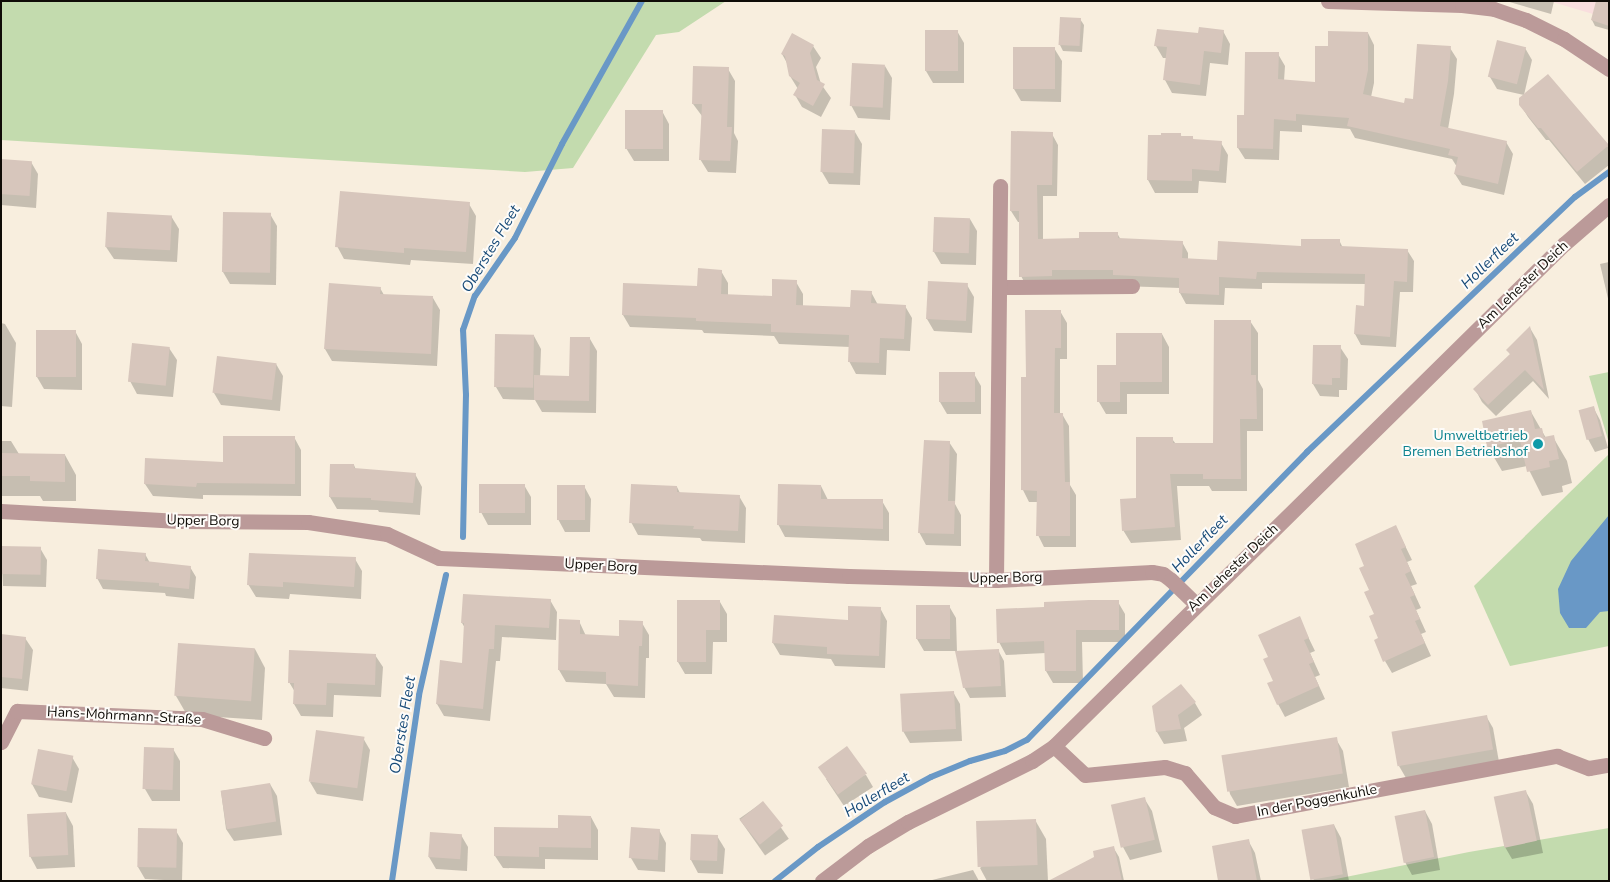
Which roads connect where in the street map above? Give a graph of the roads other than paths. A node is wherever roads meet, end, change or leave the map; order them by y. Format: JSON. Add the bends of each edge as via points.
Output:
{"nodes":[{"id":1,"x":1328,"y":1,"type":"edge"},
{"id":2,"x":1609,"y":69,"type":"edge"},
{"id":3,"x":1000,"y":186,"type":"dead end"},
{"id":4,"x":1609,"y":205,"type":"edge"},
{"id":5,"x":1000,"y":286,"type":"junction"},
{"id":6,"x":1132,"y":286,"type":"dead end"},
{"id":7,"x":1,"y":512,"type":"edge"},
{"id":8,"x":996,"y":580,"type":"junction"},
{"id":9,"x":1196,"y":604,"type":"junction"},
{"id":10,"x":264,"y":738,"type":"dead end"},
{"id":11,"x":1,"y":742,"type":"edge"},
{"id":12,"x":1054,"y":746,"type":"junction"},
{"id":13,"x":1606,"y":765,"type":"dead end"},
{"id":14,"x":822,"y":881,"type":"edge"}],
"edges":[{"from":1,"to":2,"type":"street","via":[[1494,9],[1564,38]]},
{"from":3,"to":5,"type":"street"},
{"from":4,"to":9,"type":"street","name":"Am Lehester Deich","via":[[1564,244]]},
{"from":5,"to":6,"type":"street"},
{"from":5,"to":8,"type":"street"},
{"from":7,"to":8,"type":"street","name":"Upper Borg","via":[[179,521],[308,522],[387,534],[439,558]]},
{"from":8,"to":9,"type":"street","name":"Upper Borg","via":[[1131,571],[1163,574]]},
{"from":9,"to":12,"type":"street","name":"Am Lehester Deich"},
{"from":10,"to":11,"type":"street","name":"Hans-Mohrmann-Straße","via":[[202,719],[17,711]]},
{"from":12,"to":13,"type":"street","name":"In der Poggenkuhle","via":[[1084,775],[1164,767],[1185,773],[1214,807],[1235,816],[1557,756],[1589,768]]},
{"from":12,"to":14,"type":"street","name":"Am Lehester Deich","via":[[1032,762],[908,822],[868,846]]}]}
